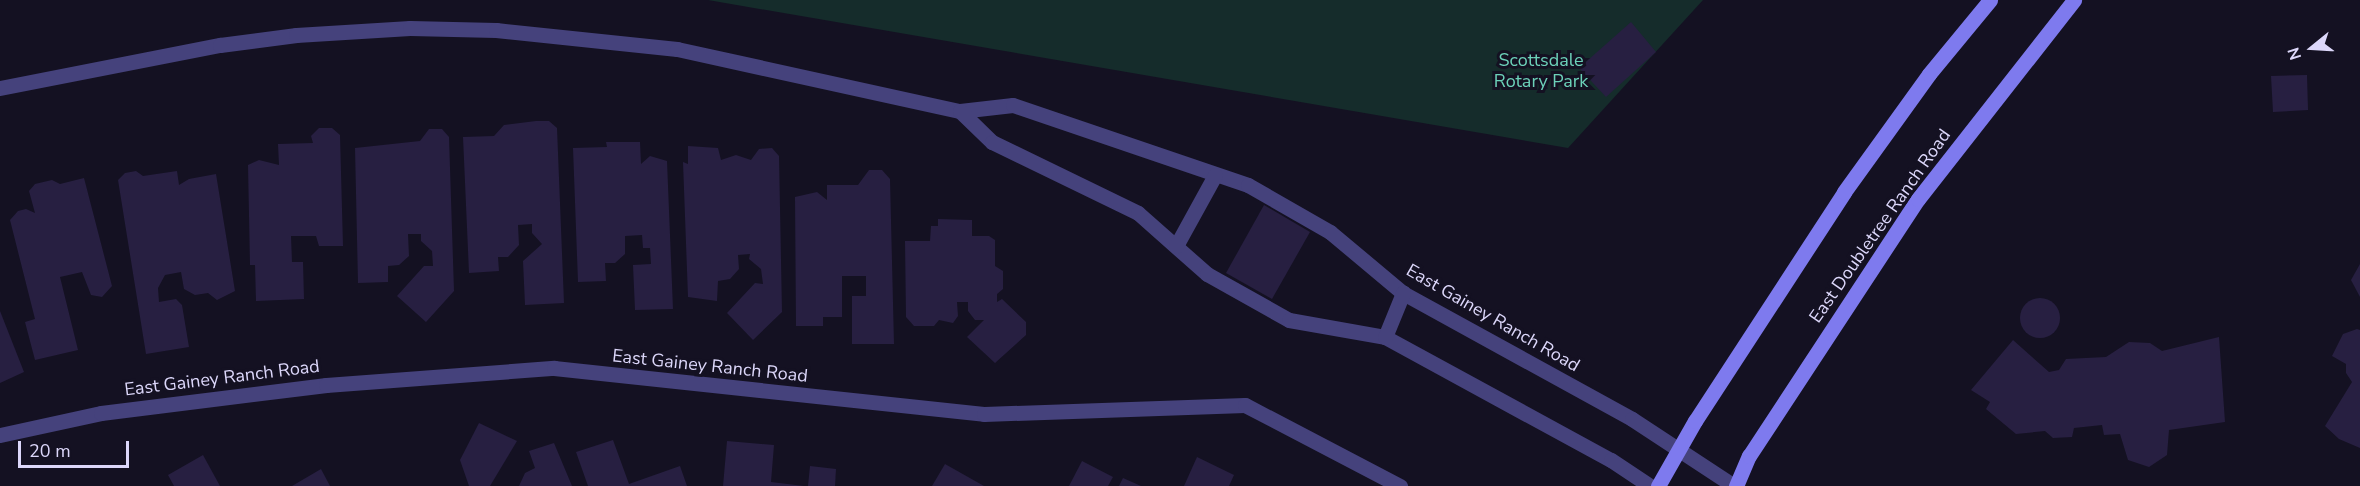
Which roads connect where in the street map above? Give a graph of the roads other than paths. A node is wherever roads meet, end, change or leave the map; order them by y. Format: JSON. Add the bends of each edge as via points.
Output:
{"nodes":[{"id":1,"x":1990,"y":0,"type":"edge"},
{"id":2,"x":2074,"y":0,"type":"edge"},
{"id":3,"x":0,"y":88,"type":"edge"},
{"id":4,"x":960,"y":111,"type":"junction"},
{"id":5,"x":1215,"y":175,"type":"junction"},
{"id":6,"x":1176,"y":246,"type":"junction"},
{"id":7,"x":1403,"y":293,"type":"junction"},
{"id":8,"x":1385,"y":337,"type":"junction"},
{"id":9,"x":0,"y":435,"type":"edge"},
{"id":10,"x":1679,"y":449,"type":"junction"},
{"id":11,"x":1400,"y":486,"type":"edge"},
{"id":12,"x":1650,"y":486,"type":"edge"},
{"id":13,"x":1658,"y":486,"type":"edge"},
{"id":14,"x":1735,"y":486,"type":"edge"}],
"edges":[{"from":1,"to":10,"type":"main road","via":[[1929,74],[1844,192]]},
{"from":2,"to":14,"type":"main road","name":"East Doubletree Ranch Road","via":[[1918,199],[1749,456]]},
{"from":3,"to":4,"type":"street","name":"East Gainey Ranch Road","via":[[220,45],[296,35],[410,28],[496,30],[677,49]]},
{"from":4,"to":5,"type":"street","name":"East Gainey Ranch Road","via":[[1013,105]]},
{"from":4,"to":6,"type":"street","via":[[992,142],[1138,213]]},
{"from":5,"to":6,"type":"street"},
{"from":5,"to":7,"type":"street","name":"East Gainey Ranch Road","via":[[1248,185],[1330,232]]},
{"from":6,"to":8,"type":"street","via":[[1207,274],[1289,320]]},
{"from":7,"to":8,"type":"street"},
{"from":7,"to":10,"type":"street","name":"East Gainey Ranch Road"},
{"from":8,"to":12,"type":"street","via":[[1611,460]]},
{"from":9,"to":11,"type":"street","name":"East Gainey Ranch Road","via":[[101,413],[326,385],[554,368],[984,414],[1245,405]]},
{"from":10,"to":13,"type":"main road"},
{"from":10,"to":14,"type":"street","name":"East Gainey Ranch Road"}]}
